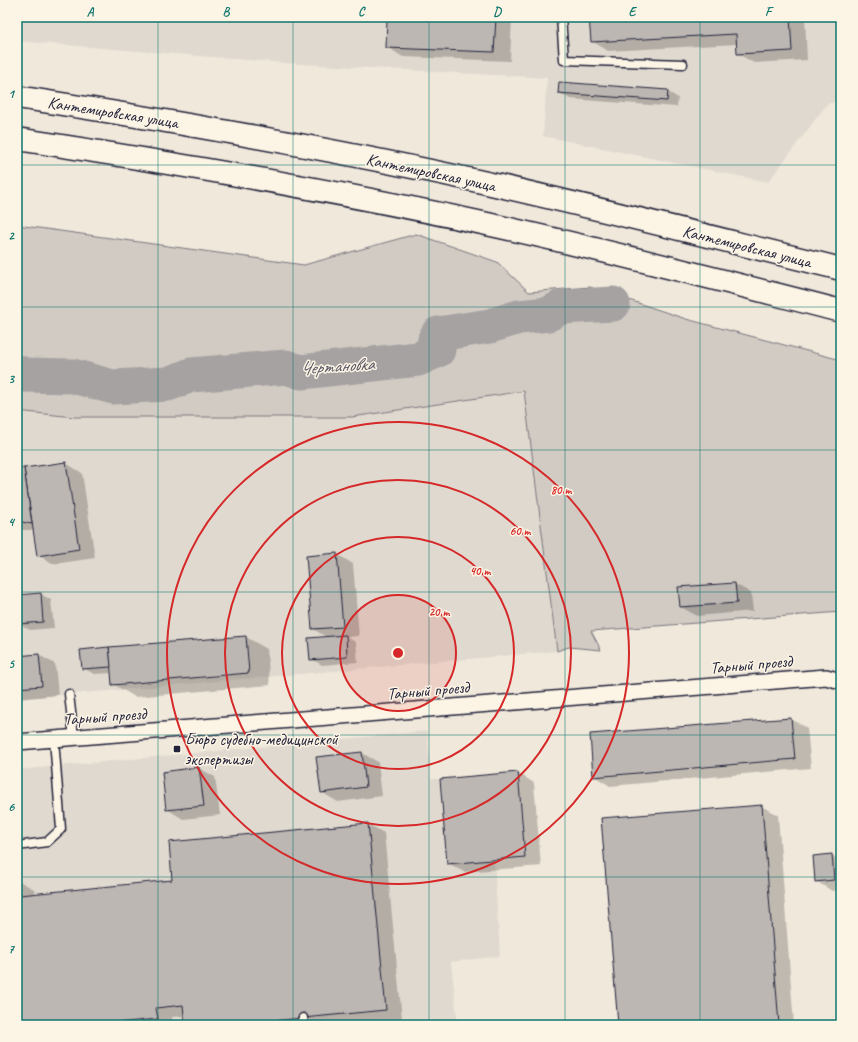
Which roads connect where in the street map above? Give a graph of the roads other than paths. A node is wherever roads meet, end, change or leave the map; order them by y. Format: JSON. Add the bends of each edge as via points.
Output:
{"nodes":[{"id":1,"x":561,"y":17,"type":"edge"},
{"id":2,"x":683,"y":64,"type":"dead end"},
{"id":3,"x":17,"y":97,"type":"edge"},
{"id":4,"x":17,"y":139,"type":"edge"},
{"id":5,"x":841,"y":269,"type":"edge"},
{"id":6,"x":841,"y":311,"type":"edge"},
{"id":7,"x":841,"y":681,"type":"edge"},
{"id":8,"x":70,"y":694,"type":"dead end"},
{"id":9,"x":74,"y":738,"type":"junction"},
{"id":10,"x":54,"y":739,"type":"junction"},
{"id":11,"x":17,"y":742,"type":"edge"},
{"id":12,"x":17,"y":846,"type":"edge"}],
"edges":[{"from":1,"to":2,"type":"lane","via":[[564,60]]},
{"from":3,"to":5,"type":"main road","name":"Кантемировская улица","via":[[147,117],[335,151],[500,186]]},
{"from":4,"to":6,"type":"main road","via":[[142,158],[489,224]]},
{"from":7,"to":9,"type":"street","name":"Тарный проезд","via":[[826,677]]},
{"from":8,"to":9,"type":"lane"},
{"from":9,"to":10,"type":"street","name":"Тарный проезд"},
{"from":10,"to":11,"type":"street","name":"Тарный проезд"},
{"from":10,"to":12,"type":"lane","via":[[62,829],[47,842]]}]}
